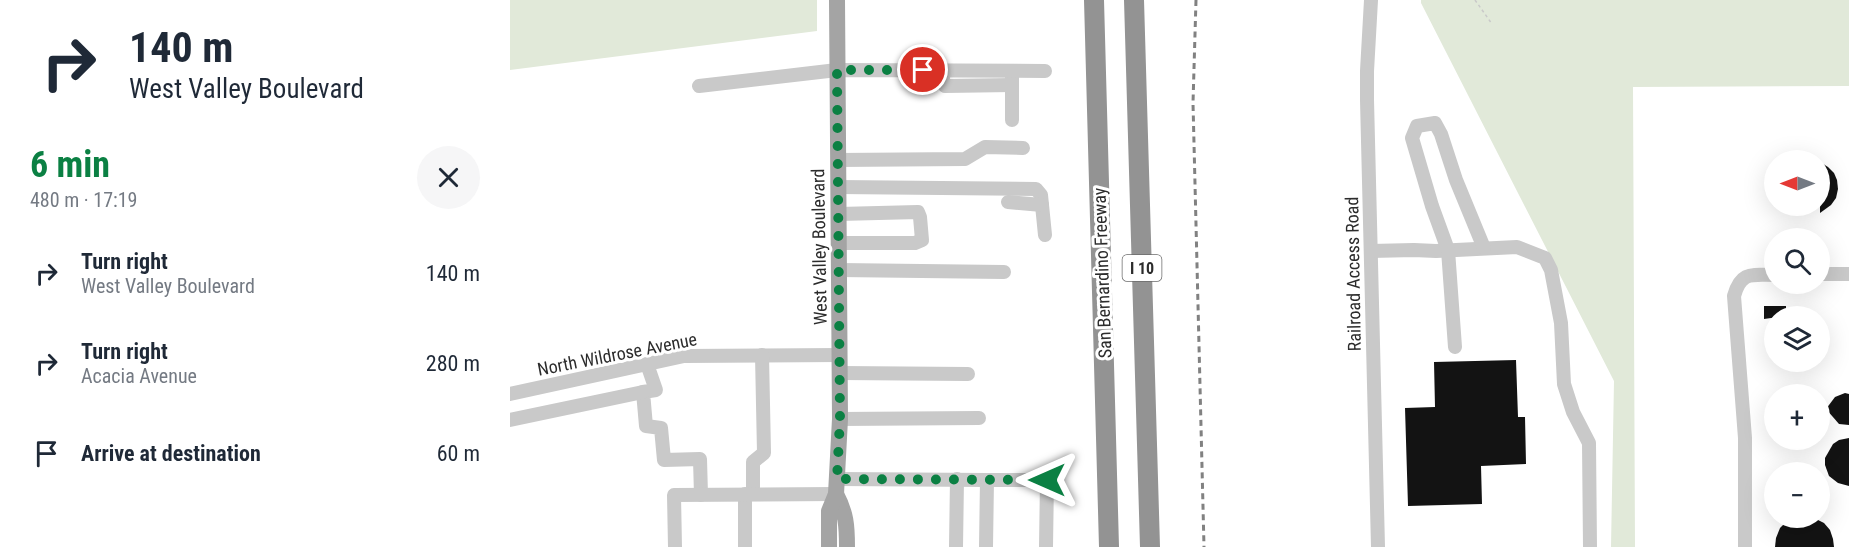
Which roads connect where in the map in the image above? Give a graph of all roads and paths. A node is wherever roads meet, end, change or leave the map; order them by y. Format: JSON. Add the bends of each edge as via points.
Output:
{"nodes":[{"id":1,"x":837,"y":0,"type":"edge"},
{"id":2,"x":1094,"y":0,"type":"edge"},
{"id":3,"x":1134,"y":0,"type":"edge"},
{"id":4,"x":1371,"y":0,"type":"edge"},
{"id":5,"x":1475,"y":0,"type":"edge"},
{"id":6,"x":1492,"y":24,"type":"dead end"},
{"id":7,"x":837,"y":70,"type":"junction"},
{"id":8,"x":944,"y":70,"type":"junction"},
{"id":9,"x":1012,"y":70,"type":"junction"},
{"id":10,"x":1045,"y":71,"type":"dead end"},
{"id":11,"x":699,"y":86,"type":"dead end"},
{"id":12,"x":1012,"y":86,"type":"junction"},
{"id":13,"x":1012,"y":120,"type":"dead end"},
{"id":14,"x":1023,"y":148,"type":"dead end"},
{"id":15,"x":838,"y":160,"type":"junction"},
{"id":16,"x":838,"y":187,"type":"junction"},
{"id":17,"x":1008,"y":202,"type":"dead end"},
{"id":18,"x":1042,"y":205,"type":"junction"},
{"id":19,"x":838,"y":214,"type":"junction"},
{"id":20,"x":1045,"y":235,"type":"dead end"},
{"id":21,"x":839,"y":243,"type":"junction"},
{"id":22,"x":1484,"y":248,"type":"junction"},
{"id":23,"x":1448,"y":250,"type":"junction"},
{"id":24,"x":1371,"y":251,"type":"junction"},
{"id":25,"x":839,"y":270,"type":"junction"},
{"id":26,"x":1004,"y":272,"type":"dead end"},
{"id":27,"x":1830,"y":274,"type":"edge"},
{"id":28,"x":1849,"y":274,"type":"edge"},
{"id":29,"x":1764,"y":276,"type":"edge"},
{"id":30,"x":1455,"y":347,"type":"dead end"},
{"id":31,"x":762,"y":355,"type":"junction"},
{"id":32,"x":840,"y":355,"type":"junction"},
{"id":33,"x":647,"y":364,"type":"junction"},
{"id":34,"x":840,"y":373,"type":"junction"},
{"id":35,"x":968,"y":374,"type":"dead end"},
{"id":36,"x":1106,"y":383,"type":"junction"},
{"id":37,"x":643,"y":392,"type":"junction"},
{"id":38,"x":510,"y":393,"type":"edge"},
{"id":39,"x":979,"y":418,"type":"dead end"},
{"id":40,"x":840,"y":419,"type":"junction"},
{"id":41,"x":510,"y":420,"type":"edge"},
{"id":42,"x":957,"y":479,"type":"junction"},
{"id":43,"x":987,"y":480,"type":"junction"},
{"id":44,"x":837,"y":486,"type":"junction"},
{"id":45,"x":749,"y":494,"type":"junction"},
{"id":46,"x":701,"y":495,"type":"junction"},
{"id":47,"x":675,"y":547,"type":"edge"},
{"id":48,"x":745,"y":547,"type":"edge"},
{"id":49,"x":829,"y":547,"type":"edge"},
{"id":50,"x":847,"y":547,"type":"edge"},
{"id":51,"x":956,"y":547,"type":"edge"},
{"id":52,"x":986,"y":547,"type":"edge"},
{"id":53,"x":1046,"y":547,"type":"edge"},
{"id":54,"x":1096,"y":547,"type":"edge"},
{"id":55,"x":1109,"y":547,"type":"edge"},
{"id":56,"x":1150,"y":547,"type":"edge"},
{"id":57,"x":1378,"y":547,"type":"edge"},
{"id":58,"x":1590,"y":547,"type":"edge"},
{"id":59,"x":1745,"y":547,"type":"edge"}],
"edges":[{"from":1,"to":7,"type":"main road","name":"West Valley Boulevard"},
{"from":2,"to":36,"type":"highway","name":"San Bernardino Freeway","number":"I 10"},
{"from":3,"to":56,"type":"highway","number":"I 10"},
{"from":4,"to":24,"type":"street","name":"Railroad Access Road","via":[[1367,70]]},
{"from":5,"to":6,"type":"path"},
{"from":7,"to":8,"type":"street"},
{"from":7,"to":11,"type":"street"},
{"from":7,"to":15,"type":"main road","name":"West Valley Boulevard"},
{"from":8,"to":9,"type":"street"},
{"from":8,"to":12,"type":"street","via":[[945,86]]},
{"from":9,"to":10,"type":"street"},
{"from":9,"to":12,"type":"street"},
{"from":12,"to":13,"type":"street"},
{"from":14,"to":15,"type":"street","via":[[985,147],[965,159]]},
{"from":15,"to":16,"type":"main road","name":"West Valley Boulevard"},
{"from":16,"to":18,"type":"street","via":[[1033,188],[1039,191]]},
{"from":16,"to":19,"type":"main road","name":"West Valley Boulevard"},
{"from":17,"to":18,"type":"street"},
{"from":18,"to":20,"type":"street"},
{"from":19,"to":21,"type":"main road","name":"West Valley Boulevard"},
{"from":19,"to":21,"type":"street","via":[[918,212],[922,240]]},
{"from":21,"to":25,"type":"main road","name":"West Valley Boulevard"},
{"from":22,"to":23,"type":"street"},
{"from":22,"to":23,"type":"street","via":[[1435,123],[1418,126],[1412,138]]},
{"from":22,"to":58,"type":"street","via":[[1517,248],[1545,258],[1551,270],[1561,322],[1564,384],[1589,443]]},
{"from":23,"to":24,"type":"street"},
{"from":23,"to":30,"type":"street"},
{"from":24,"to":57,"type":"street","name":"Railroad Access Road"},
{"from":25,"to":26,"type":"street"},
{"from":25,"to":32,"type":"main road","name":"West Valley Boulevard"},
{"from":27,"to":28,"type":"street"},
{"from":29,"to":59,"type":"street","via":[[1740,280],[1734,296],[1745,438]]},
{"from":31,"to":32,"type":"street","name":"North Wildrose Avenue"},
{"from":31,"to":33,"type":"street","name":"North Wildrose Avenue","via":[[684,356]]},
{"from":31,"to":45,"type":"street","via":[[764,453],[753,462]]},
{"from":32,"to":34,"type":"main road","name":"West Valley Boulevard"},
{"from":33,"to":37,"type":"street","via":[[656,390]]},
{"from":33,"to":38,"type":"street","name":"North Wildrose Avenue"},
{"from":34,"to":35,"type":"street"},
{"from":34,"to":40,"type":"main road","name":"West Valley Boulevard"},
{"from":36,"to":54,"type":"highway","via":[[1097,465]]},
{"from":36,"to":55,"type":"highway","name":"San Bernardino Freeway","number":"I 10"},
{"from":37,"to":41,"type":"street"},
{"from":37,"to":46,"type":"street","via":[[645,426],[661,428],[664,460],[700,459]]},
{"from":39,"to":40,"type":"street"},
{"from":40,"to":44,"type":"main road","name":"West Valley Boulevard"},
{"from":42,"to":43,"type":"street"},
{"from":42,"to":44,"type":"street"},
{"from":42,"to":51,"type":"street"},
{"from":43,"to":52,"type":"street"},
{"from":43,"to":53,"type":"street","via":[[1047,480]]},
{"from":44,"to":45,"type":"street"},
{"from":44,"to":49,"type":"main road","name":"West Valley Boulevard","via":[[829,511]]},
{"from":44,"to":50,"type":"main road","name":"West Valley Boulevard","via":[[847,524]]},
{"from":45,"to":46,"type":"street"},
{"from":45,"to":48,"type":"street"},
{"from":46,"to":47,"type":"street","via":[[674,495]]}]}
